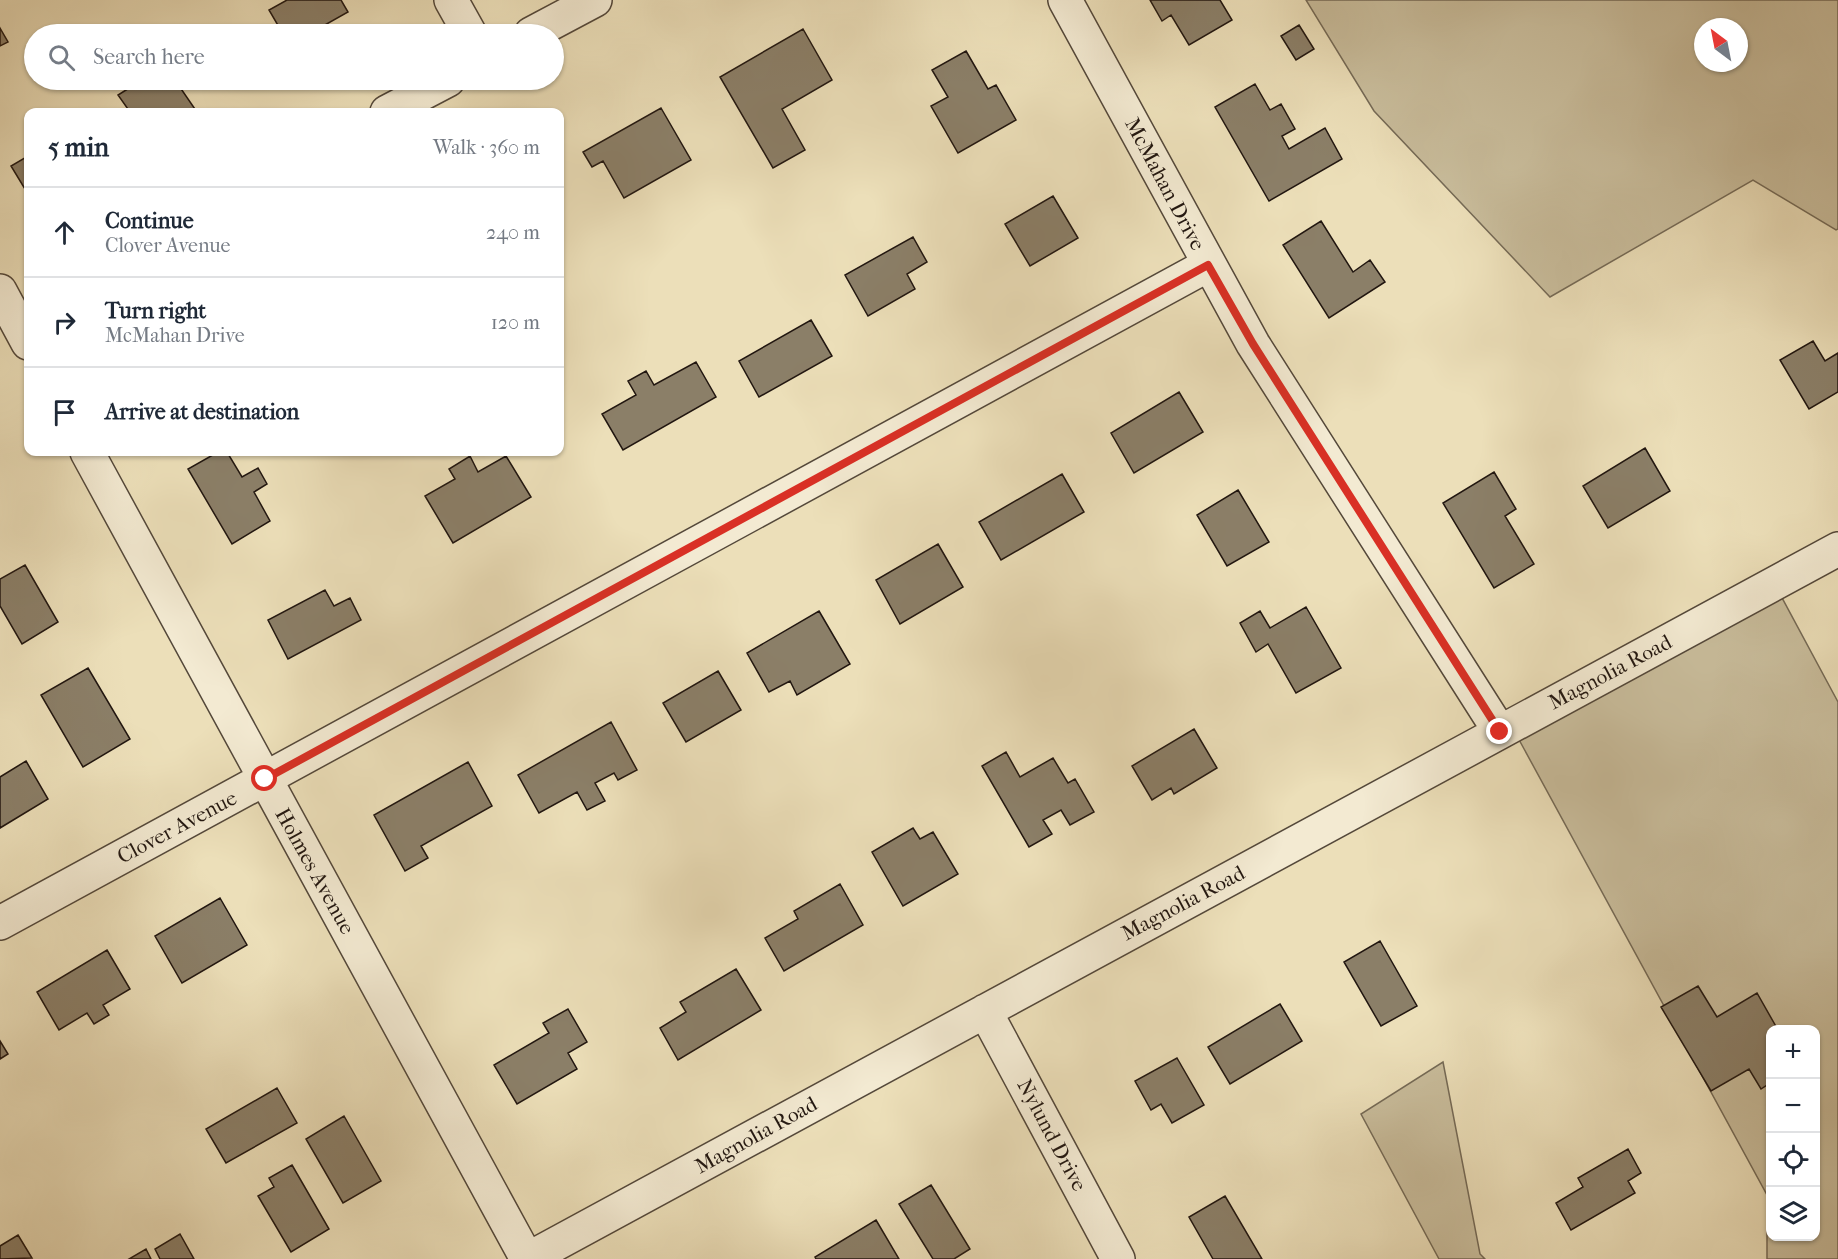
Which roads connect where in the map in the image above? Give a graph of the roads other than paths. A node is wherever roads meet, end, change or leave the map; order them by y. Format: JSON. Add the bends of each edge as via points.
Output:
{"nodes":[{"id":1,"x":451,"y":0,"type":"edge"},
{"id":2,"x":595,"y":0,"type":"edge"},
{"id":3,"x":1065,"y":0,"type":"edge"},
{"id":4,"x":464,"y":24,"type":"edge"},
{"id":5,"x":550,"y":24,"type":"edge"},
{"id":6,"x":429,"y":90,"type":"edge"},
{"id":7,"x":395,"y":108,"type":"edge"},
{"id":8,"x":1208,"y":265,"type":"junction"},
{"id":9,"x":14,"y":304,"type":"edge"},
{"id":10,"x":24,"y":332,"type":"edge"},
{"id":11,"x":89,"y":456,"type":"edge"},
{"id":12,"x":1838,"y":549,"type":"edge"},
{"id":13,"x":1500,"y":732,"type":"junction"},
{"id":14,"x":265,"y":779,"type":"junction"},
{"id":15,"x":0,"y":923,"type":"edge"},
{"id":16,"x":985,"y":1011,"type":"junction"},
{"id":17,"x":527,"y":1259,"type":"edge"},
{"id":18,"x":1118,"y":1259,"type":"edge"}],
"edges":[{"from":1,"to":4,"type":"street"},
{"from":2,"to":5,"type":"street"},
{"from":3,"to":8,"type":"street","name":"McMahan Drive"},
{"from":6,"to":7,"type":"street"},
{"from":8,"to":13,"type":"street","name":"McMahan Drive","via":[[1253,344]]},
{"from":8,"to":14,"type":"street","name":"Clover Avenue"},
{"from":9,"to":10,"type":"street"},
{"from":11,"to":14,"type":"street","name":"Holmes Avenue"},
{"from":12,"to":13,"type":"street","name":"Magnolia Road"},
{"from":13,"to":16,"type":"street","name":"Magnolia Road"},
{"from":14,"to":15,"type":"street","name":"Clover Avenue"},
{"from":14,"to":17,"type":"street","name":"Holmes Avenue"},
{"from":16,"to":17,"type":"street","name":"Magnolia Road"},
{"from":16,"to":18,"type":"street","name":"Nylund Drive"}]}
